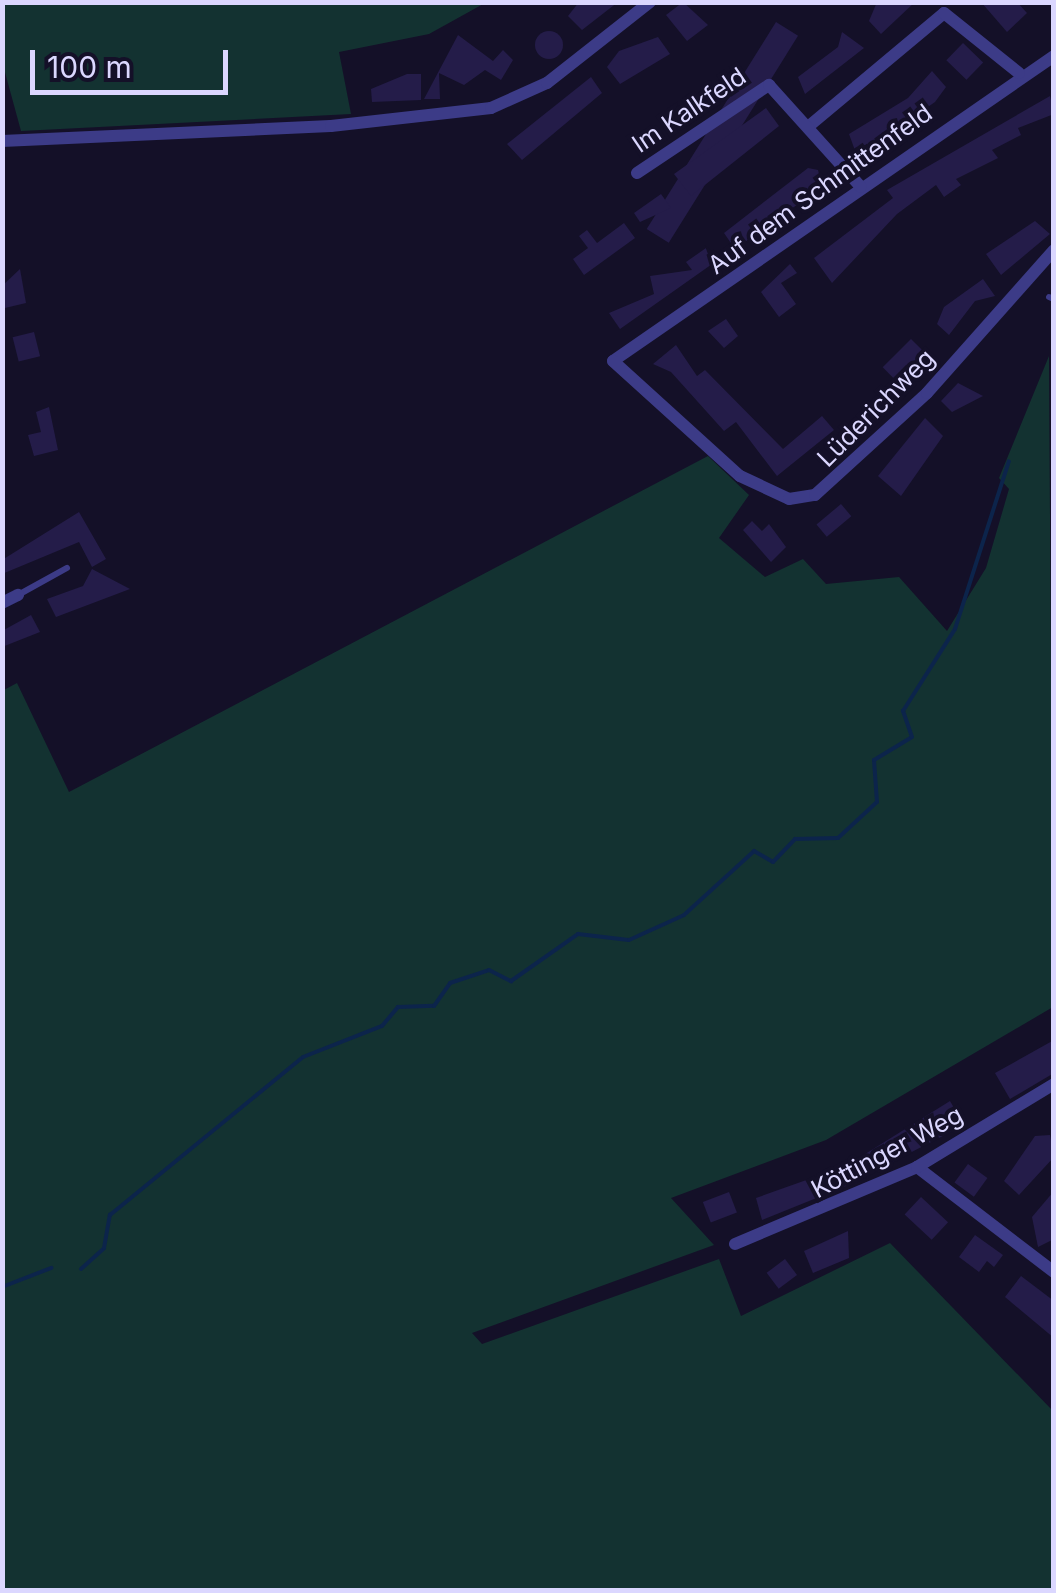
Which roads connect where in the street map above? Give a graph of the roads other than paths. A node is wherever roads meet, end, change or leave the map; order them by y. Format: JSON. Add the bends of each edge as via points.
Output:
{"nodes":[{"id":1,"x":650,"y":2,"type":"edge"},
{"id":2,"x":947,"y":8,"type":"edge"},
{"id":3,"x":1054,"y":56,"type":"edge"},
{"id":4,"x":1019,"y":73,"type":"junction"},
{"id":5,"x":809,"y":126,"type":"junction"},
{"id":6,"x":2,"y":141,"type":"edge"},
{"id":7,"x":637,"y":173,"type":"dead end"},
{"id":8,"x":861,"y":188,"type":"junction"},
{"id":9,"x":1054,"y":250,"type":"edge"},
{"id":10,"x":613,"y":361,"type":"joint"},
{"id":11,"x":68,"y":568,"type":"dead end"},
{"id":12,"x":18,"y":595,"type":"joint"},
{"id":13,"x":2,"y":602,"type":"edge"},
{"id":14,"x":1054,"y":1084,"type":"edge"},
{"id":15,"x":917,"y":1167,"type":"junction"},
{"id":16,"x":735,"y":1244,"type":"dead end"},
{"id":17,"x":1054,"y":1272,"type":"edge"}],
"edges":[{"from":1,"to":6,"type":"street","via":[[506,103],[341,125]]},
{"from":2,"to":4,"type":"street"},
{"from":2,"to":5,"type":"street"},
{"from":3,"to":4,"type":"street","name":"Auf dem Schmittenfeld"},
{"from":4,"to":8,"type":"street","name":"Auf dem Schmittenfeld"},
{"from":5,"to":7,"type":"street","name":"Im Kalkfeld","via":[[769,85],[756,86]]},
{"from":5,"to":8,"type":"street","name":"Im Kalkfeld"},
{"from":8,"to":10,"type":"street","name":"Auf dem Schmittenfeld"},
{"from":9,"to":10,"type":"street","name":"Lüderichweg","via":[[927,393],[814,495],[790,499],[740,476]]},
{"from":11,"to":12,"type":"lane"},
{"from":12,"to":13,"type":"street"},
{"from":14,"to":15,"type":"street","name":"Köttinger Weg"},
{"from":15,"to":16,"type":"street","name":"Köttinger Weg"},
{"from":15,"to":17,"type":"street"}]}
